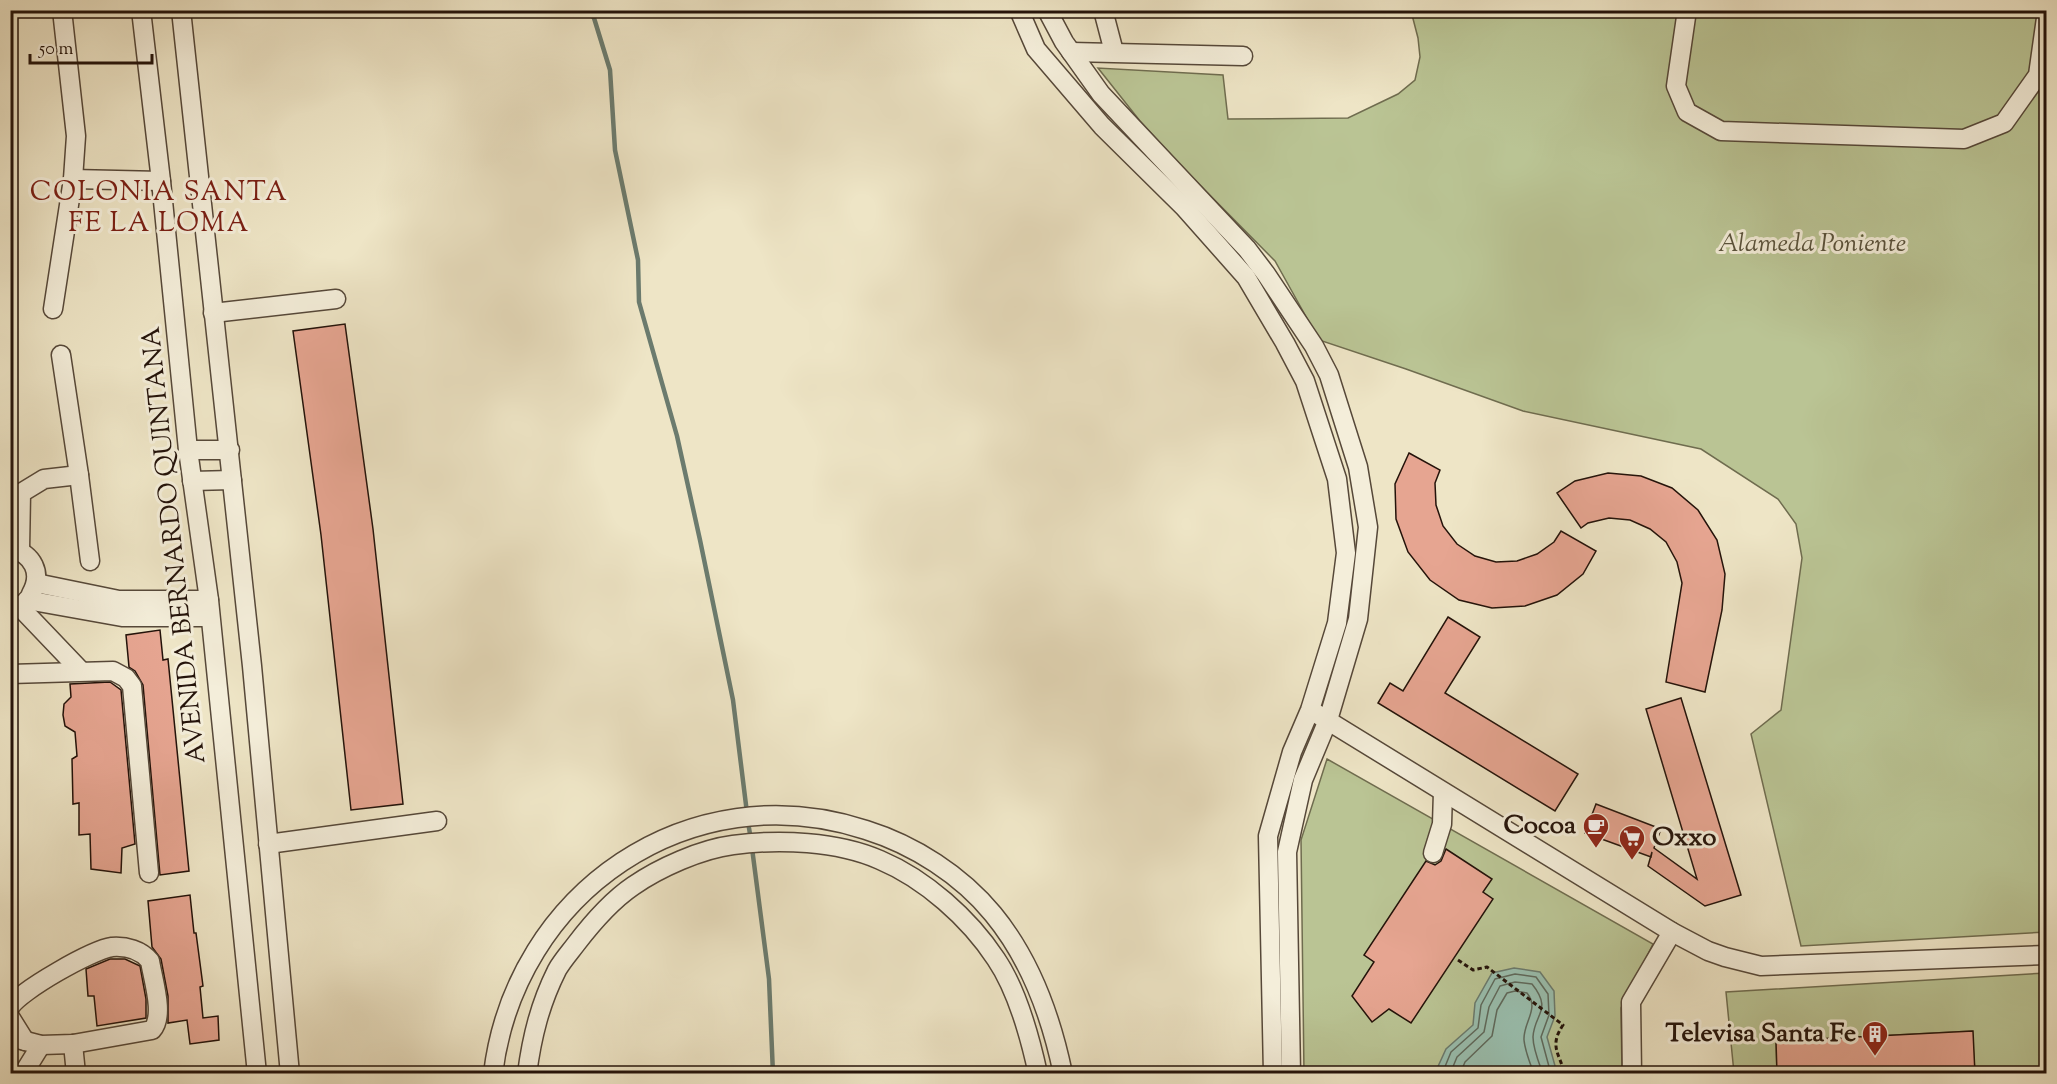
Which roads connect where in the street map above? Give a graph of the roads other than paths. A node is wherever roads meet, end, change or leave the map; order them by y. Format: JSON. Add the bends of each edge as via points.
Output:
{"nodes":[{"id":1,"x":62,"y":10,"type":"edge"},
{"id":2,"x":141,"y":10,"type":"edge"},
{"id":3,"x":181,"y":10,"type":"edge"},
{"id":4,"x":1019,"y":10,"type":"edge"},
{"id":5,"x":1047,"y":10,"type":"edge"},
{"id":6,"x":1103,"y":10,"type":"edge"},
{"id":7,"x":1687,"y":10,"type":"edge"},
{"id":8,"x":2046,"y":18,"type":"edge"},
{"id":9,"x":1071,"y":52,"type":"junction"},
{"id":10,"x":1114,"y":52,"type":"junction"},
{"id":11,"x":1243,"y":56,"type":"dead end"},
{"id":12,"x":73,"y":179,"type":"junction"},
{"id":13,"x":161,"y":181,"type":"junction"},
{"id":14,"x":336,"y":299,"type":"dead end"},
{"id":15,"x":53,"y":309,"type":"dead end"},
{"id":16,"x":213,"y":314,"type":"junction"},
{"id":17,"x":61,"y":355,"type":"dead end"},
{"id":18,"x":188,"y":450,"type":"junction"},
{"id":19,"x":230,"y":450,"type":"junction"},
{"id":20,"x":79,"y":475,"type":"junction"},
{"id":21,"x":232,"y":480,"type":"junction"},
{"id":22,"x":192,"y":481,"type":"junction"},
{"id":23,"x":15,"y":549,"type":"edge"},
{"id":24,"x":90,"y":561,"type":"dead end"},
{"id":25,"x":36,"y":583,"type":"junction"},
{"id":26,"x":18,"y":604,"type":"edge"},
{"id":27,"x":210,"y":608,"type":"junction"},
{"id":28,"x":81,"y":671,"type":"junction"},
{"id":29,"x":10,"y":674,"type":"edge"},
{"id":30,"x":1310,"y":710,"type":"junction"},
{"id":31,"x":1328,"y":720,"type":"junction"},
{"id":32,"x":1443,"y":792,"type":"junction"},
{"id":33,"x":437,"y":821,"type":"dead end"},
{"id":34,"x":268,"y":844,"type":"junction"},
{"id":35,"x":1433,"y":853,"type":"dead end"},
{"id":36,"x":149,"y":873,"type":"dead end"},
{"id":37,"x":1672,"y":932,"type":"junction"},
{"id":38,"x":2046,"y":955,"type":"edge"},
{"id":39,"x":10,"y":1007,"type":"edge"},
{"id":40,"x":10,"y":1017,"type":"edge"},
{"id":41,"x":25,"y":1041,"type":"edge"},
{"id":42,"x":73,"y":1044,"type":"junction"},
{"id":43,"x":1272,"y":1073,"type":"edge"},
{"id":44,"x":23,"y":1074,"type":"edge"},
{"id":45,"x":76,"y":1074,"type":"edge"},
{"id":46,"x":257,"y":1074,"type":"edge"},
{"id":47,"x":290,"y":1074,"type":"edge"},
{"id":48,"x":493,"y":1074,"type":"edge"},
{"id":49,"x":527,"y":1074,"type":"edge"},
{"id":50,"x":1038,"y":1074,"type":"edge"},
{"id":51,"x":1063,"y":1074,"type":"edge"},
{"id":52,"x":1291,"y":1074,"type":"edge"},
{"id":53,"x":1632,"y":1074,"type":"edge"}],
"edges":[{"from":1,"to":12,"type":"street","via":[[76,136]]},
{"from":2,"to":13,"type":"street","name":"AVENIDA BERNARDO QUINTANA"},
{"from":3,"to":16,"type":"street"},
{"from":4,"to":30,"type":"street","via":[[1036,49],[1102,126],[1184,207],[1246,277],[1305,381],[1337,479],[1346,553],[1337,624]]},
{"from":5,"to":9,"type":"street"},
{"from":6,"to":10,"type":"street"},
{"from":7,"to":8,"type":"street","via":[[1676,86],[1687,112],[1721,131],[1964,139],[2004,123],[2038,75]]},
{"from":9,"to":10,"type":"street"},
{"from":9,"to":31,"type":"street","via":[[1118,114],[1247,249],[1329,375],[1358,467],[1368,527],[1358,619]]},
{"from":10,"to":11,"type":"street"},
{"from":12,"to":13,"type":"street"},
{"from":12,"to":15,"type":"street"},
{"from":13,"to":18,"type":"street","name":"AVENIDA BERNARDO QUINTANA"},
{"from":14,"to":16,"type":"street"},
{"from":16,"to":19,"type":"street"},
{"from":17,"to":20,"type":"street"},
{"from":18,"to":19,"type":"street"},
{"from":18,"to":22,"type":"street","name":"AVENIDA BERNARDO QUINTANA"},
{"from":19,"to":21,"type":"street"},
{"from":20,"to":23,"type":"street","via":[[44,479],[21,493]]},
{"from":20,"to":24,"type":"street"},
{"from":21,"to":22,"type":"street"},
{"from":21,"to":34,"type":"street"},
{"from":22,"to":27,"type":"street","name":"AVENIDA BERNARDO QUINTANA"},
{"from":23,"to":25,"type":"street","via":[[34,564]]},
{"from":25,"to":26,"type":"street","via":[[33,592]]},
{"from":25,"to":27,"type":"street","via":[[119,600]]},
{"from":26,"to":27,"type":"street","via":[[122,617]]},
{"from":26,"to":28,"type":"street"},
{"from":27,"to":46,"type":"street","name":"AVENIDA BERNARDO QUINTANA"},
{"from":28,"to":29,"type":"street"},
{"from":28,"to":36,"type":"street","via":[[112,671],[132,686]]},
{"from":30,"to":31,"type":"street"},
{"from":30,"to":43,"type":"street","via":[[1268,836]]},
{"from":31,"to":32,"type":"street"},
{"from":31,"to":52,"type":"street","via":[[1303,780],[1287,852]]},
{"from":32,"to":35,"type":"street","via":[[1442,824]]},
{"from":32,"to":37,"type":"street"},
{"from":33,"to":34,"type":"street"},
{"from":34,"to":47,"type":"street"},
{"from":37,"to":38,"type":"street","via":[[1708,951],[1761,966]]},
{"from":37,"to":53,"type":"street","via":[[1631,1002]]},
{"from":39,"to":42,"type":"street","via":[[26,991],[94,953],[112,948],[132,949],[145,956],[150,961],[158,1024],[152,1030]]},
{"from":40,"to":41,"type":"street"},
{"from":41,"to":42,"type":"street"},
{"from":41,"to":44,"type":"street"},
{"from":42,"to":45,"type":"street"},
{"from":48,"to":51,"type":"street","via":[[506,1014],[534,952],[573,901],[614,866],[665,838],[720,820],[787,814],[843,822],[893,838],[963,884],[992,913],[1038,987]]},
{"from":49,"to":50,"type":"street","via":[[536,1021],[558,969],[593,921],[632,887],[678,861],[731,845],[788,842],[833,846],[880,859],[946,903],[997,960],[1022,1012]]}]}
